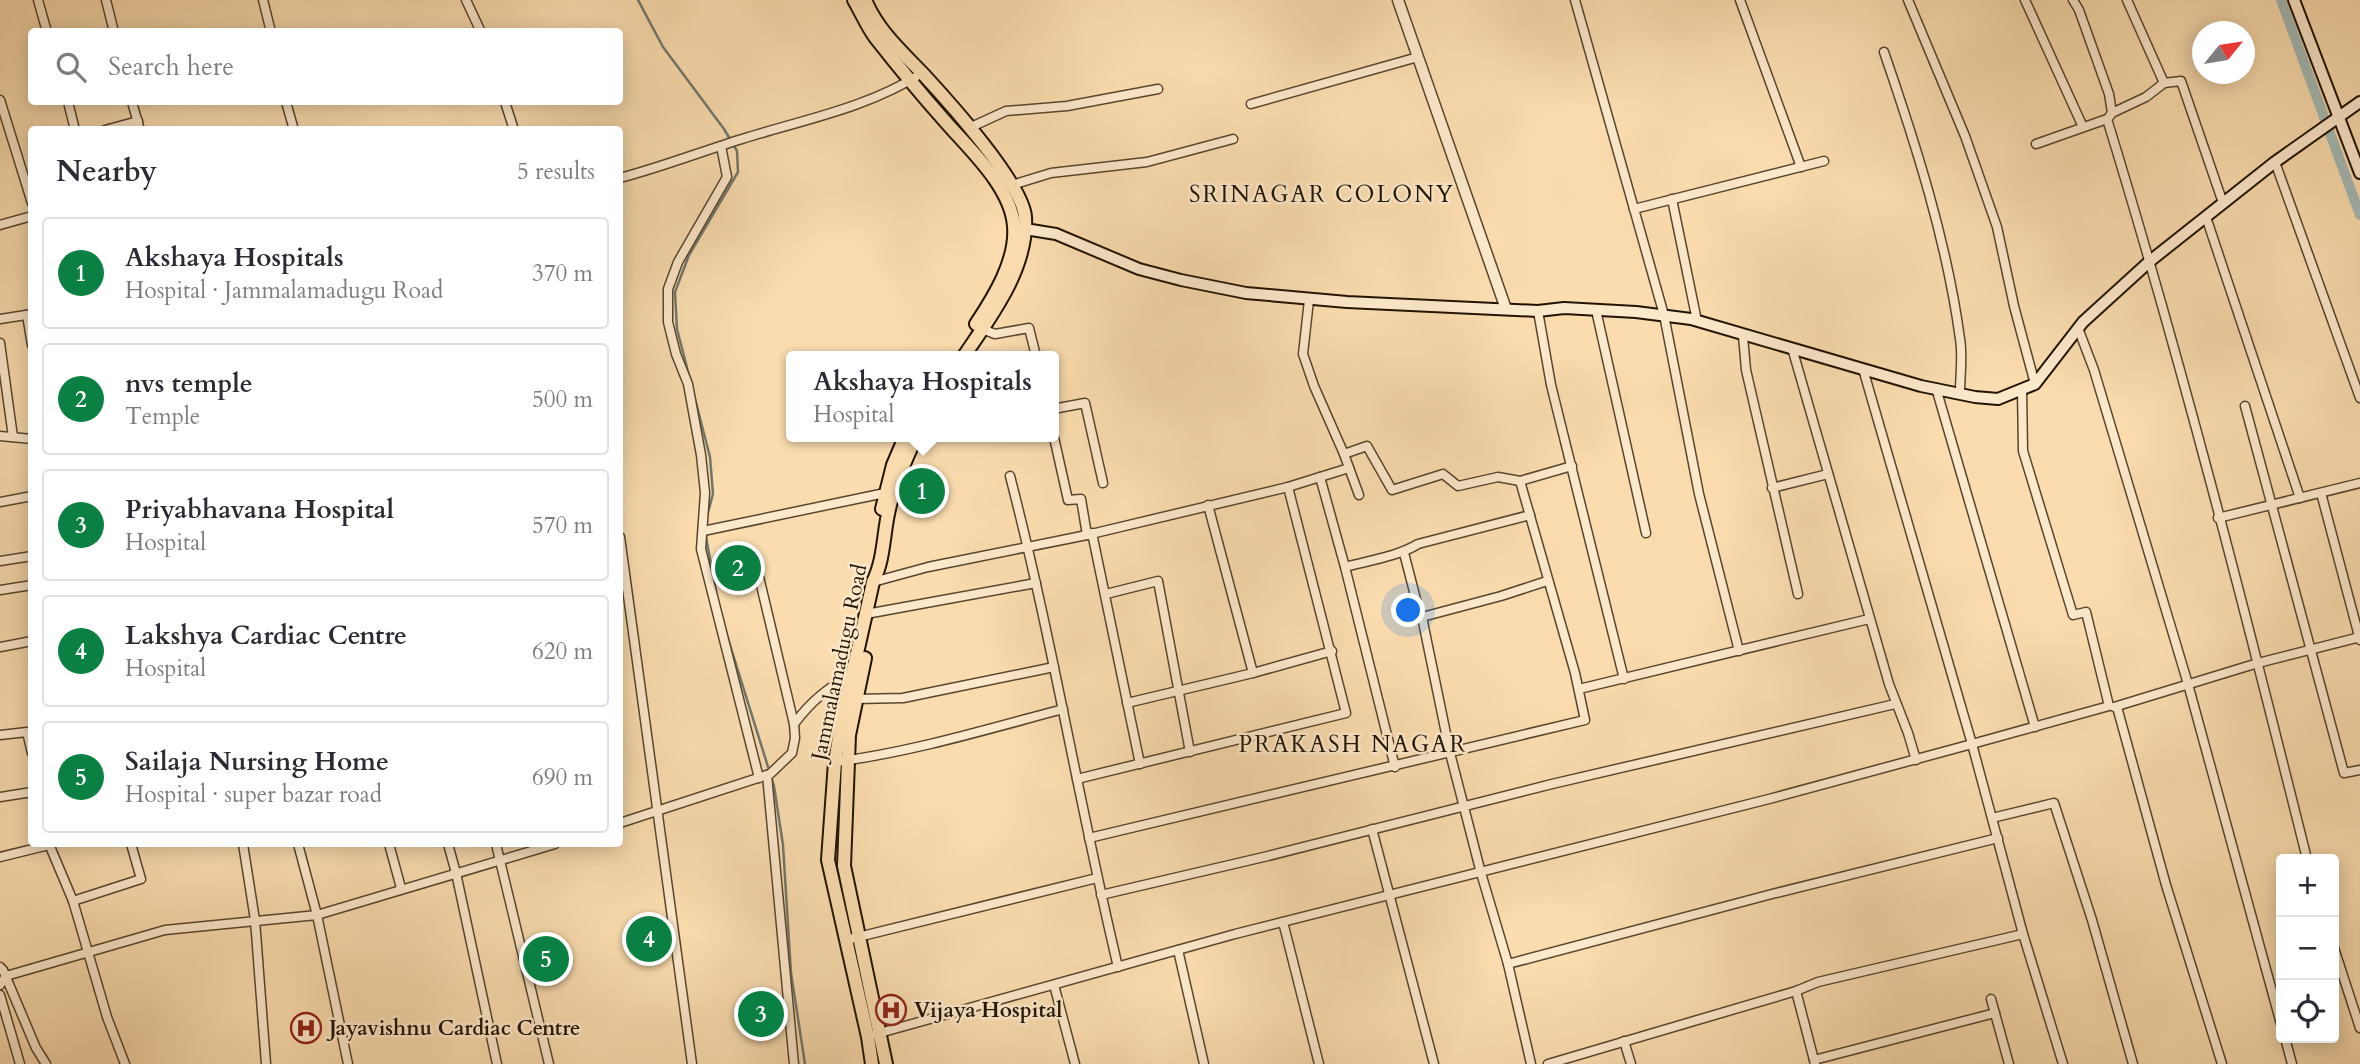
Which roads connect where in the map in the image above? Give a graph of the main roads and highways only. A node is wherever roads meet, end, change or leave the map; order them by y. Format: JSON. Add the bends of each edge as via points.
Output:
{"nodes":[{"id":1,"x":2294,"y":0,"type":"edge"},
{"id":2,"x":861,"y":3,"type":"edge"},
{"id":3,"x":916,"y":76,"type":"junction"},
{"id":4,"x":2360,"y":102,"type":"edge"},
{"id":5,"x":2340,"y":118,"type":"junction"},
{"id":6,"x":976,"y":146,"type":"junction"},
{"id":7,"x":2360,"y":173,"type":"edge"},
{"id":8,"x":1019,"y":229,"type":"junction"},
{"id":9,"x":957,"y":351,"type":"edge"},
{"id":10,"x":967,"y":351,"type":"edge"},
{"id":11,"x":903,"y":442,"type":"edge"},
{"id":12,"x":914,"y":442,"type":"edge"},
{"id":13,"x":877,"y":577,"type":"junction"},
{"id":14,"x":869,"y":613,"type":"junction"},
{"id":15,"x":853,"y":699,"type":"junction"},
{"id":16,"x":874,"y":1035,"type":"junction"},
{"id":17,"x":872,"y":1064,"type":"edge"},
{"id":18,"x":886,"y":1064,"type":"edge"}],
"edges":[{"from":1,"to":5,"type":"main road"},
{"from":2,"to":3,"type":"main road","via":[[873,35]]},
{"from":3,"to":6,"type":"main road"},
{"from":3,"to":6,"type":"main road","via":[[969,128]]},
{"from":4,"to":5,"type":"main road"},
{"from":5,"to":7,"type":"main road"},
{"from":5,"to":8,"type":"main road","via":[[2275,162],[2150,261],[2078,328],[2035,384],[1998,399],[1936,388],[1664,315],[1309,300],[1246,293],[1139,269],[1056,234]]},
{"from":6,"to":8,"type":"main road"},
{"from":6,"to":8,"type":"main road","via":[[1012,185],[1025,215]]},
{"from":8,"to":9,"type":"main road","via":[[997,291]]},
{"from":8,"to":10,"type":"main road","via":[[1018,258],[1005,294]]},
{"from":11,"to":13,"type":"main road","via":[[885,493],[872,567]]},
{"from":12,"to":13,"type":"main road","name":"Jammalamadugu Road","via":[[889,506]]},
{"from":13,"to":14,"type":"main road","name":"Jammalamadugu Road"},
{"from":14,"to":15,"type":"main road"},
{"from":14,"to":15,"type":"main road","name":"Jammalamadugu Road"},
{"from":15,"to":16,"type":"main road","name":"Jammalamadugu Road","via":[[841,724],[842,761],[828,860]]},
{"from":16,"to":17,"type":"main road","name":"Jammalamadugu Road"},
{"from":16,"to":18,"type":"main road"}]}
